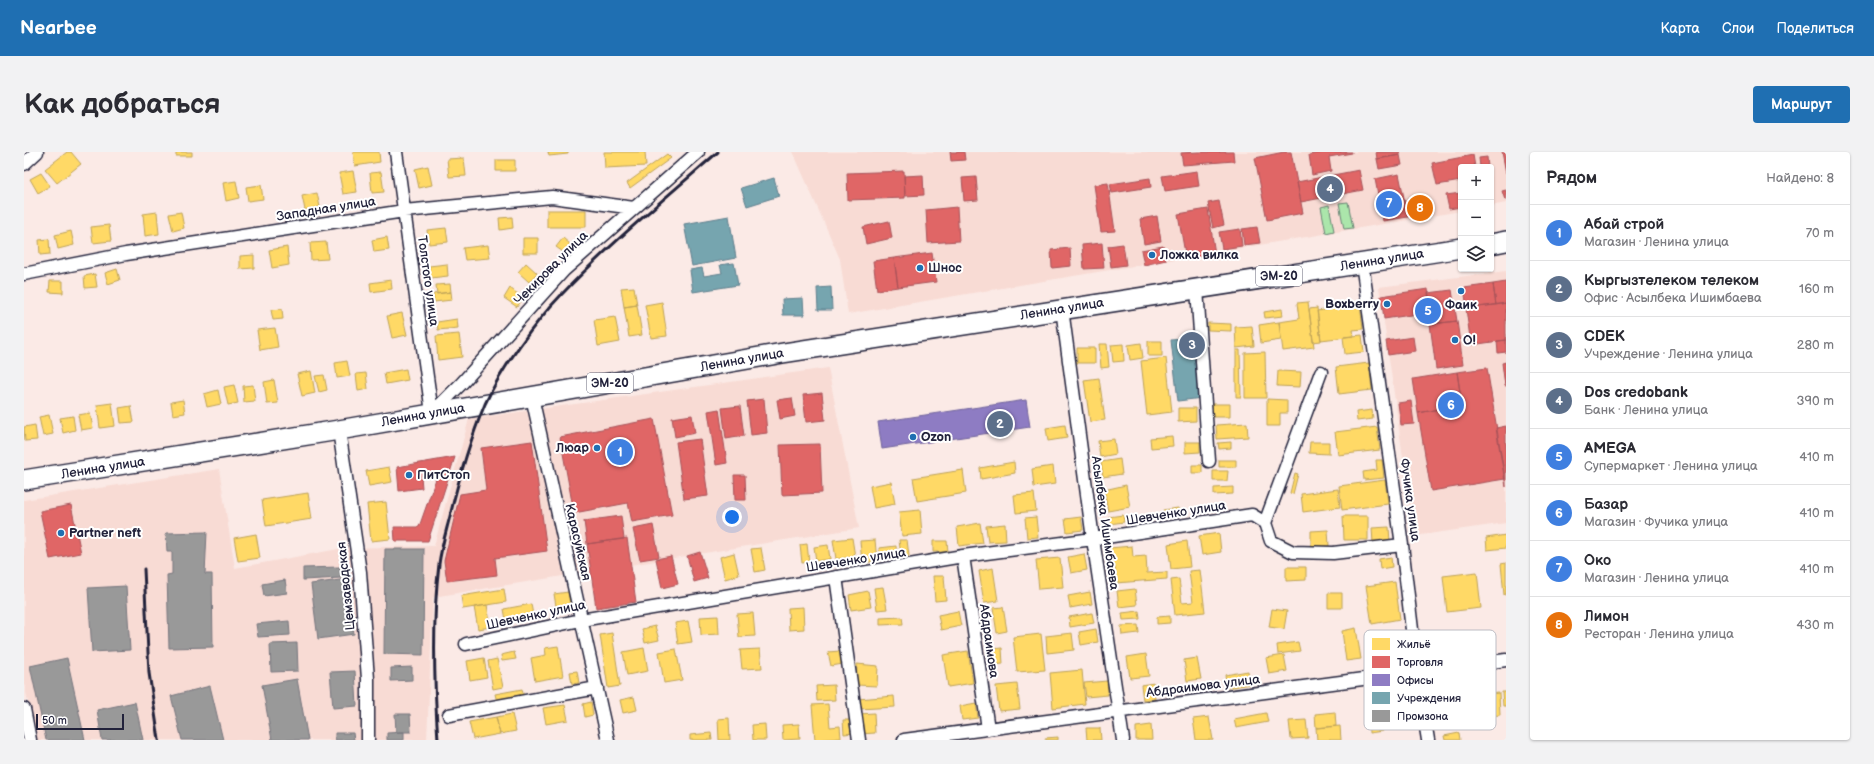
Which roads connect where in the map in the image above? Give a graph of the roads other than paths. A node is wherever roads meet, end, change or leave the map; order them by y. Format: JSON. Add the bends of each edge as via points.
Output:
{"nodes":[{"id":1,"x":37,"y":152,"type":"edge"},
{"id":2,"x":396,"y":152,"type":"edge"},
{"id":3,"x":698,"y":152,"type":"edge"},
{"id":4,"x":24,"y":164,"type":"edge"},
{"id":5,"x":634,"y":208,"type":"junction"},
{"id":6,"x":404,"y":211,"type":"junction"},
{"id":7,"x":1506,"y":241,"type":"edge"},
{"id":8,"x":1494,"y":243,"type":"edge"},
{"id":9,"x":1458,"y":248,"type":"edge"},
{"id":10,"x":1362,"y":263,"type":"junction"},
{"id":11,"x":24,"y":274,"type":"edge"},
{"id":12,"x":1197,"y":290,"type":"junction"},
{"id":13,"x":1062,"y":309,"type":"junction"},
{"id":14,"x":1321,"y":372,"type":"dead end"},
{"id":15,"x":532,"y":397,"type":"junction"},
{"id":16,"x":432,"y":413,"type":"junction"},
{"id":17,"x":339,"y":430,"type":"junction"},
{"id":18,"x":1209,"y":462,"type":"dead end"},
{"id":19,"x":24,"y":480,"type":"edge"},
{"id":20,"x":1265,"y":523,"type":"junction"},
{"id":21,"x":1093,"y":540,"type":"junction"},
{"id":22,"x":1402,"y":545,"type":"junction"},
{"id":23,"x":963,"y":556,"type":"junction"},
{"id":24,"x":836,"y":578,"type":"junction"},
{"id":25,"x":582,"y":620,"type":"junction"},
{"id":26,"x":1412,"y":630,"type":"edge"},
{"id":27,"x":466,"y":644,"type":"dead end"},
{"id":28,"x":1506,"y":660,"type":"edge"},
{"id":29,"x":1496,"y":661,"type":"edge"},
{"id":30,"x":1364,"y":679,"type":"edge"},
{"id":31,"x":597,"y":688,"type":"junction"},
{"id":32,"x":24,"y":709,"type":"edge"},
{"id":33,"x":1119,"y":711,"type":"junction"},
{"id":34,"x":449,"y":715,"type":"dead end"},
{"id":35,"x":988,"y":729,"type":"junction"},
{"id":36,"x":1426,"y":730,"type":"edge"},
{"id":37,"x":30,"y":740,"type":"edge"},
{"id":38,"x":368,"y":740,"type":"edge"},
{"id":39,"x":608,"y":740,"type":"edge"},
{"id":40,"x":859,"y":740,"type":"edge"},
{"id":41,"x":904,"y":740,"type":"edge"},
{"id":42,"x":1123,"y":740,"type":"edge"},
{"id":43,"x":1428,"y":740,"type":"edge"}],
"edges":[{"from":1,"to":4,"type":"street"},
{"from":2,"to":6,"type":"street","name":"Толстого улица"},
{"from":3,"to":5,"type":"street","name":"Чекирова улица"},
{"from":5,"to":6,"type":"street","name":"Западная улица","via":[[552,197]]},
{"from":5,"to":16,"type":"street","name":"Чекирова улица","via":[[564,270]]},
{"from":6,"to":11,"type":"street","name":"Западная улица","via":[[126,254]]},
{"from":6,"to":16,"type":"street","name":"Толстого улица"},
{"from":7,"to":8,"type":"main road"},
{"from":9,"to":10,"type":"main road","name":"Ленина улица","number":"ЭМ-20"},
{"from":10,"to":12,"type":"main road","name":"Ленина улица","number":"ЭМ-20"},
{"from":10,"to":22,"type":"street","name":"Фучика улица"},
{"from":12,"to":13,"type":"main road","name":"Ленина улица","number":"ЭМ-20"},
{"from":12,"to":18,"type":"street"},
{"from":13,"to":15,"type":"main road","name":"Ленина улица","number":"ЭМ-20","via":[[783,353]]},
{"from":13,"to":21,"type":"street","name":"Асылбека Ишимбаева"},
{"from":14,"to":20,"type":"street"},
{"from":15,"to":16,"type":"main road","name":"Ленина улица","number":"ЭМ-20"},
{"from":15,"to":25,"type":"street","name":"Карасуйская"},
{"from":16,"to":17,"type":"main road","name":"Ленина улица","number":"ЭМ-20"},
{"from":17,"to":19,"type":"main road","name":"Ленина улица","number":"ЭМ-20"},
{"from":17,"to":38,"type":"street","name":"Цемзаводская","via":[[360,572],[368,679]]},
{"from":20,"to":21,"type":"street","name":"Шевченко улица","via":[[1252,515]]},
{"from":20,"to":22,"type":"street","via":[[1271,541],[1293,552],[1333,553]]},
{"from":21,"to":23,"type":"street","name":"Шевченко улица"},
{"from":21,"to":33,"type":"street","name":"Асылбека Ишимбаева"},
{"from":22,"to":26,"type":"street","name":"Фучика улица"},
{"from":23,"to":24,"type":"street","name":"Шевченко улица"},
{"from":23,"to":35,"type":"street","name":"Абдраимова"},
{"from":24,"to":25,"type":"street","name":"Шевченко улица"},
{"from":24,"to":40,"type":"street"},
{"from":25,"to":27,"type":"street","name":"Шевченко улица"},
{"from":25,"to":31,"type":"street","name":"Карасуйская"},
{"from":28,"to":29,"type":"street","name":"Абдраимова улица"},
{"from":30,"to":33,"type":"street","name":"Абдраимова улица"},
{"from":31,"to":34,"type":"street"},
{"from":31,"to":39,"type":"street","name":"Карасуйская"},
{"from":32,"to":37,"type":"street"},
{"from":33,"to":35,"type":"street","name":"Абдраимова улица"},
{"from":33,"to":42,"type":"street","name":"Асылбека Ишимбаева"},
{"from":35,"to":41,"type":"street","name":"Абдраимова улица"},
{"from":36,"to":43,"type":"street","name":"Фучика улица"}]}
